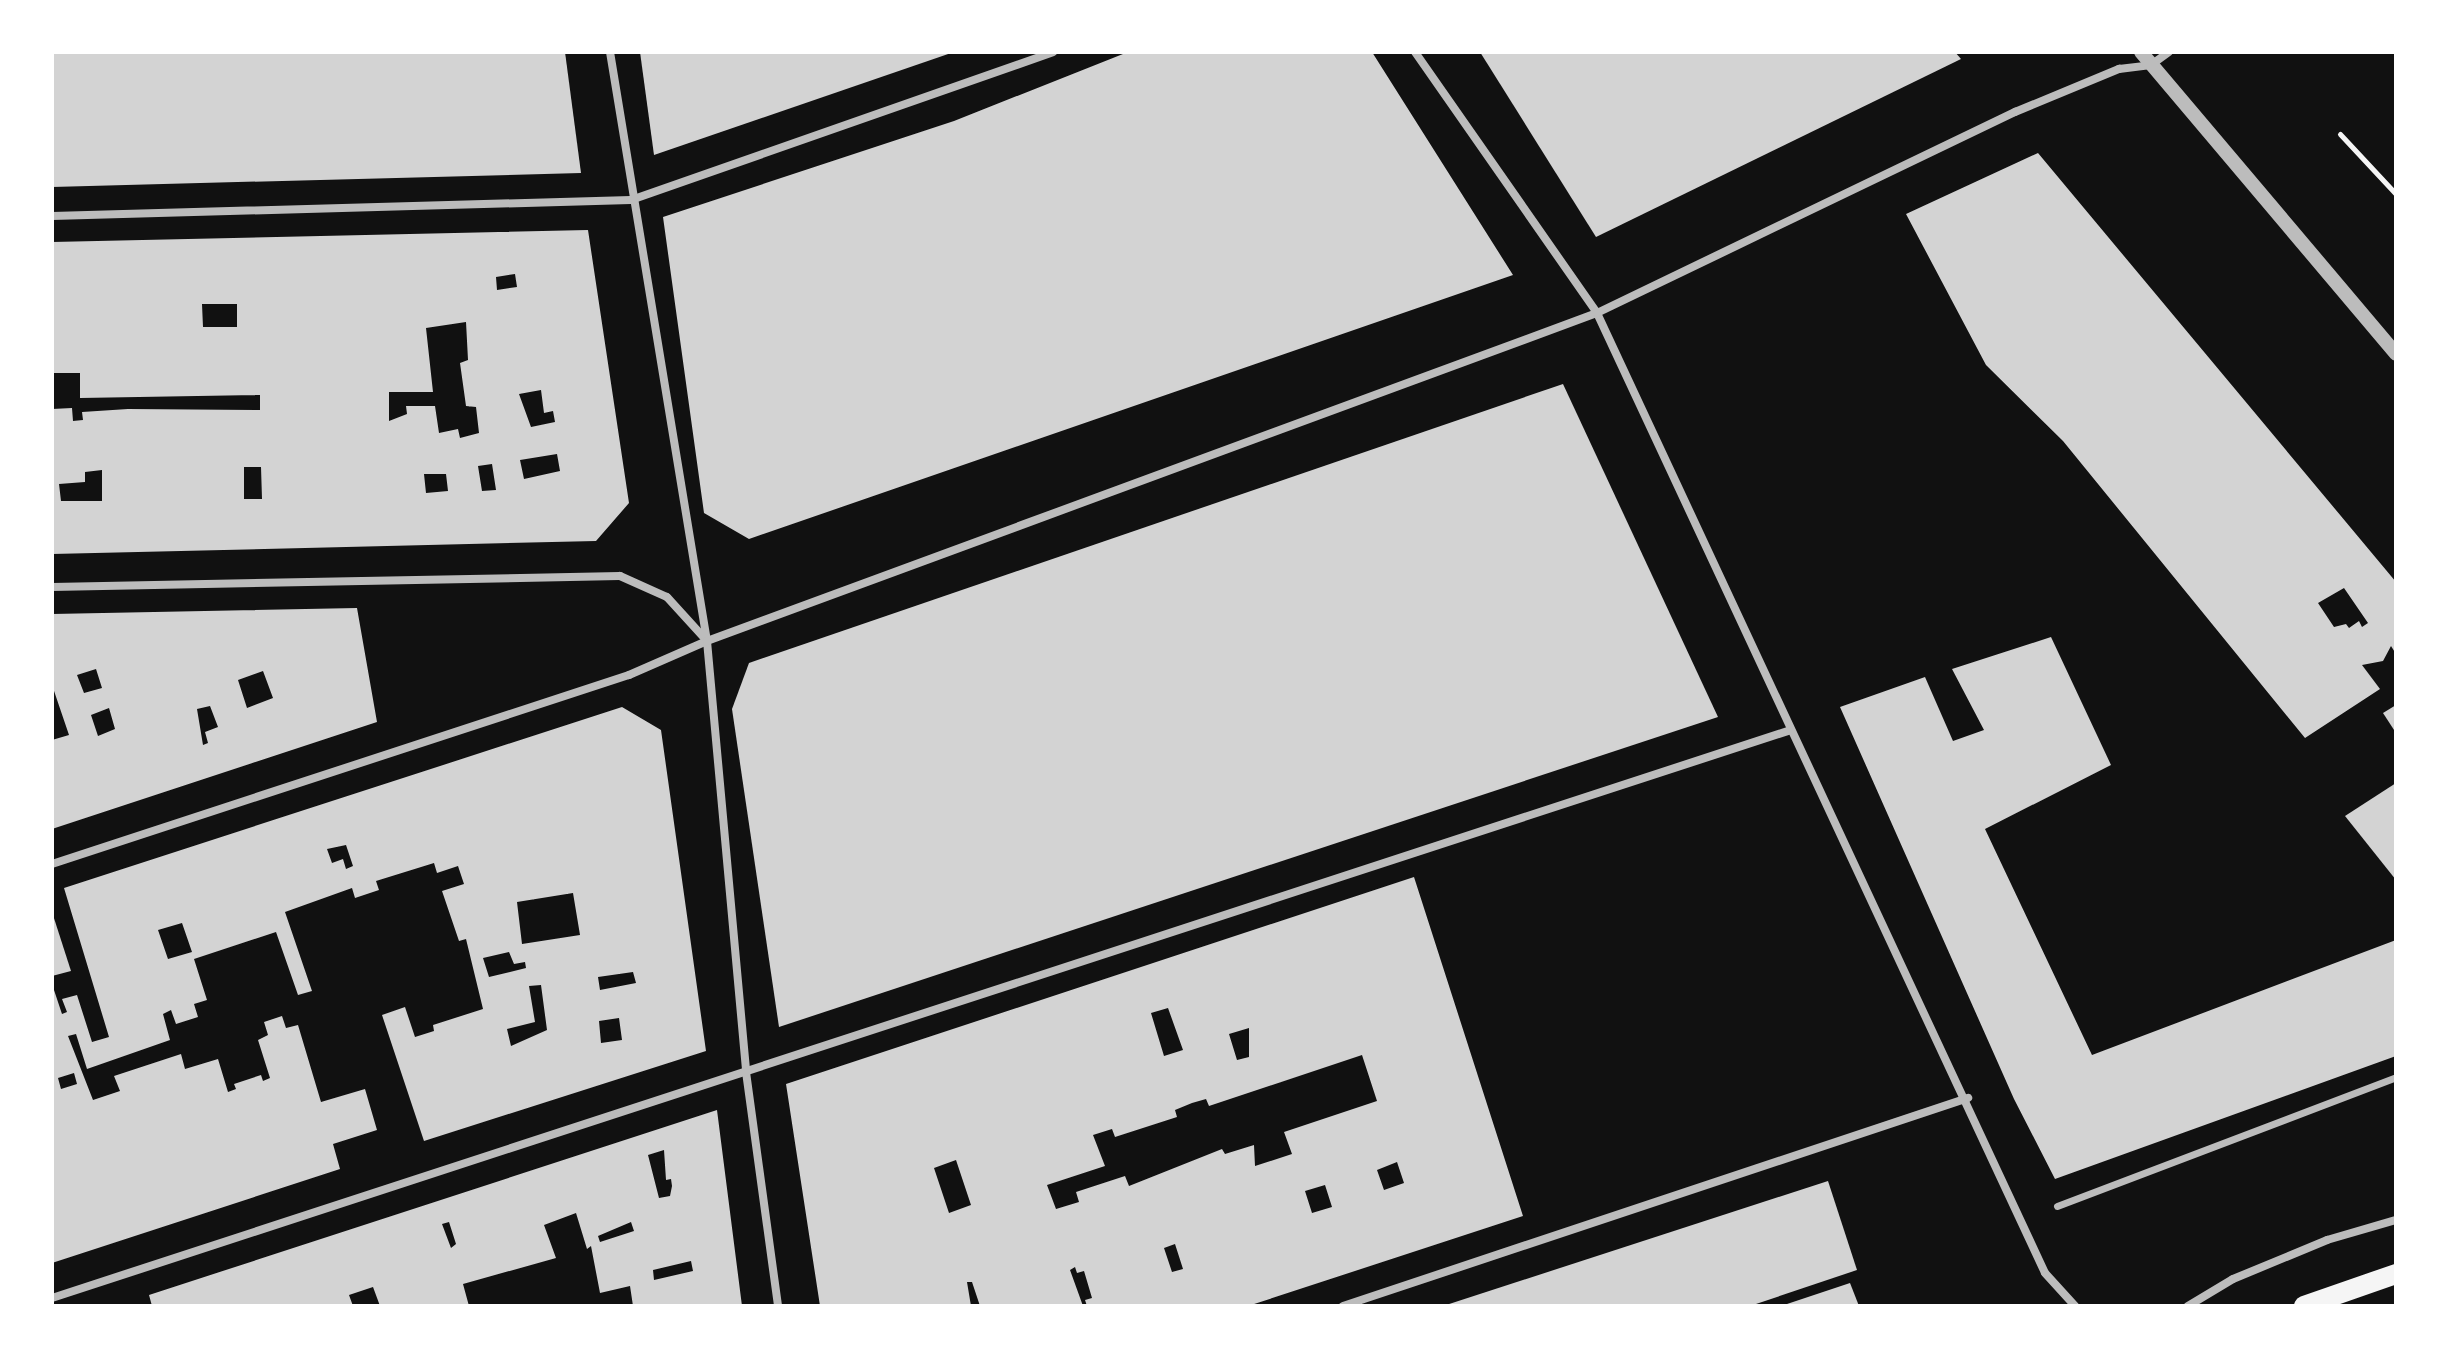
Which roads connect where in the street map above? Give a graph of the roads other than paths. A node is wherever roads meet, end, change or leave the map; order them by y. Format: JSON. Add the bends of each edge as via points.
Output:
{"nodes":[{"id":1,"x":610,"y":52,"type":"edge"},
{"id":2,"x":1053,"y":52,"type":"edge"},
{"id":3,"x":1415,"y":52,"type":"edge"},
{"id":4,"x":2141,"y":52,"type":"edge"},
{"id":5,"x":2169,"y":52,"type":"edge"},
{"id":6,"x":2151,"y":65,"type":"junction"},
{"id":7,"x":631,"y":200,"type":"junction"},
{"id":8,"x":52,"y":216,"type":"edge"},
{"id":9,"x":1597,"y":313,"type":"junction"},
{"id":10,"x":2396,"y":354,"type":"edge"},
{"id":11,"x":52,"y":587,"type":"edge"},
{"id":12,"x":707,"y":641,"type":"junction"},
{"id":13,"x":1791,"y":730,"type":"junction"},
{"id":14,"x":52,"y":864,"type":"edge"},
{"id":15,"x":746,"y":1072,"type":"junction"},
{"id":16,"x":2396,"y":1077,"type":"edge"},
{"id":17,"x":1968,"y":1098,"type":"junction"},
{"id":18,"x":2057,"y":1206,"type":"dead end"},
{"id":19,"x":2396,"y":1220,"type":"edge"},
{"id":20,"x":2396,"y":1274,"type":"edge"},
{"id":21,"x":52,"y":1298,"type":"edge"},
{"id":22,"x":778,"y":1306,"type":"edge"},
{"id":23,"x":1343,"y":1306,"type":"edge"},
{"id":24,"x":2075,"y":1306,"type":"edge"},
{"id":25,"x":2188,"y":1306,"type":"edge"},
{"id":26,"x":2304,"y":1306,"type":"edge"}],
"edges":[{"from":1,"to":7,"type":"street"},
{"from":2,"to":7,"type":"street"},
{"from":3,"to":9,"type":"street"},
{"from":4,"to":6,"type":"street"},
{"from":5,"to":6,"type":"street"},
{"from":6,"to":9,"type":"street","via":[[2119,69],[2015,112]]},
{"from":6,"to":10,"type":"street"},
{"from":7,"to":8,"type":"street"},
{"from":7,"to":12,"type":"street"},
{"from":9,"to":12,"type":"street"},
{"from":9,"to":13,"type":"street"},
{"from":11,"to":12,"type":"street","via":[[620,576],[667,597]]},
{"from":12,"to":14,"type":"street","via":[[629,675]]},
{"from":12,"to":15,"type":"street"},
{"from":13,"to":15,"type":"street"},
{"from":13,"to":17,"type":"street"},
{"from":15,"to":21,"type":"street"},
{"from":15,"to":22,"type":"street"},
{"from":16,"to":18,"type":"street"},
{"from":17,"to":23,"type":"street"},
{"from":17,"to":24,"type":"street","via":[[2045,1273]]},
{"from":19,"to":25,"type":"street","via":[[2327,1240],[2233,1279]]},
{"from":20,"to":26,"type":"main road"}]}
